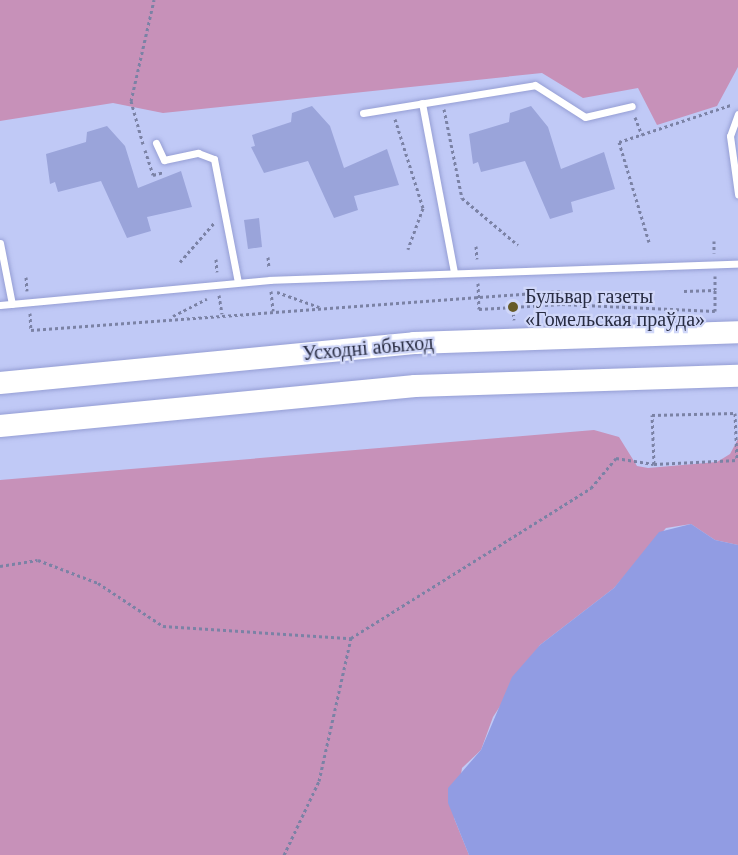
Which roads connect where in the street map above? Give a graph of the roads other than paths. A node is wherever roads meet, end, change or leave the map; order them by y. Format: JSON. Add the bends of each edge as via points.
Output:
{"nodes":[{"id":1,"x":422,"y":103,"type":"junction"},
{"id":2,"x":632,"y":106,"type":"road end"},
{"id":3,"x":363,"y":113,"type":"dead end"},
{"id":4,"x":738,"y":114,"type":"edge"},
{"id":5,"x":156,"y":143,"type":"dead end"},
{"id":6,"x":738,"y":194,"type":"edge"},
{"id":7,"x":0,"y":243,"type":"edge"},
{"id":8,"x":738,"y":264,"type":"edge"},
{"id":9,"x":454,"y":272,"type":"junction"},
{"id":10,"x":238,"y":282,"type":"junction"},
{"id":11,"x":12,"y":304,"type":"junction"},
{"id":12,"x":0,"y":305,"type":"edge"},
{"id":13,"x":738,"y":332,"type":"edge"},
{"id":14,"x":738,"y":376,"type":"edge"},
{"id":15,"x":0,"y":384,"type":"edge"},
{"id":16,"x":0,"y":426,"type":"edge"}],
"edges":[{"from":1,"to":2,"type":"lane","via":[[535,85],[585,117]]},
{"from":1,"to":3,"type":"lane"},
{"from":1,"to":9,"type":"lane"},
{"from":4,"to":6,"type":"lane","via":[[729,136]]},
{"from":5,"to":10,"type":"lane","via":[[165,160],[198,153],[214,159]]},
{"from":7,"to":11,"type":"lane"},
{"from":8,"to":9,"type":"lane"},
{"from":9,"to":10,"type":"lane"},
{"from":10,"to":11,"type":"lane"},
{"from":11,"to":12,"type":"lane"},
{"from":13,"to":15,"type":"main road","name":"Усходні абыход","via":[[414,343]]},
{"from":14,"to":16,"type":"main road","via":[[415,386]]}]}
